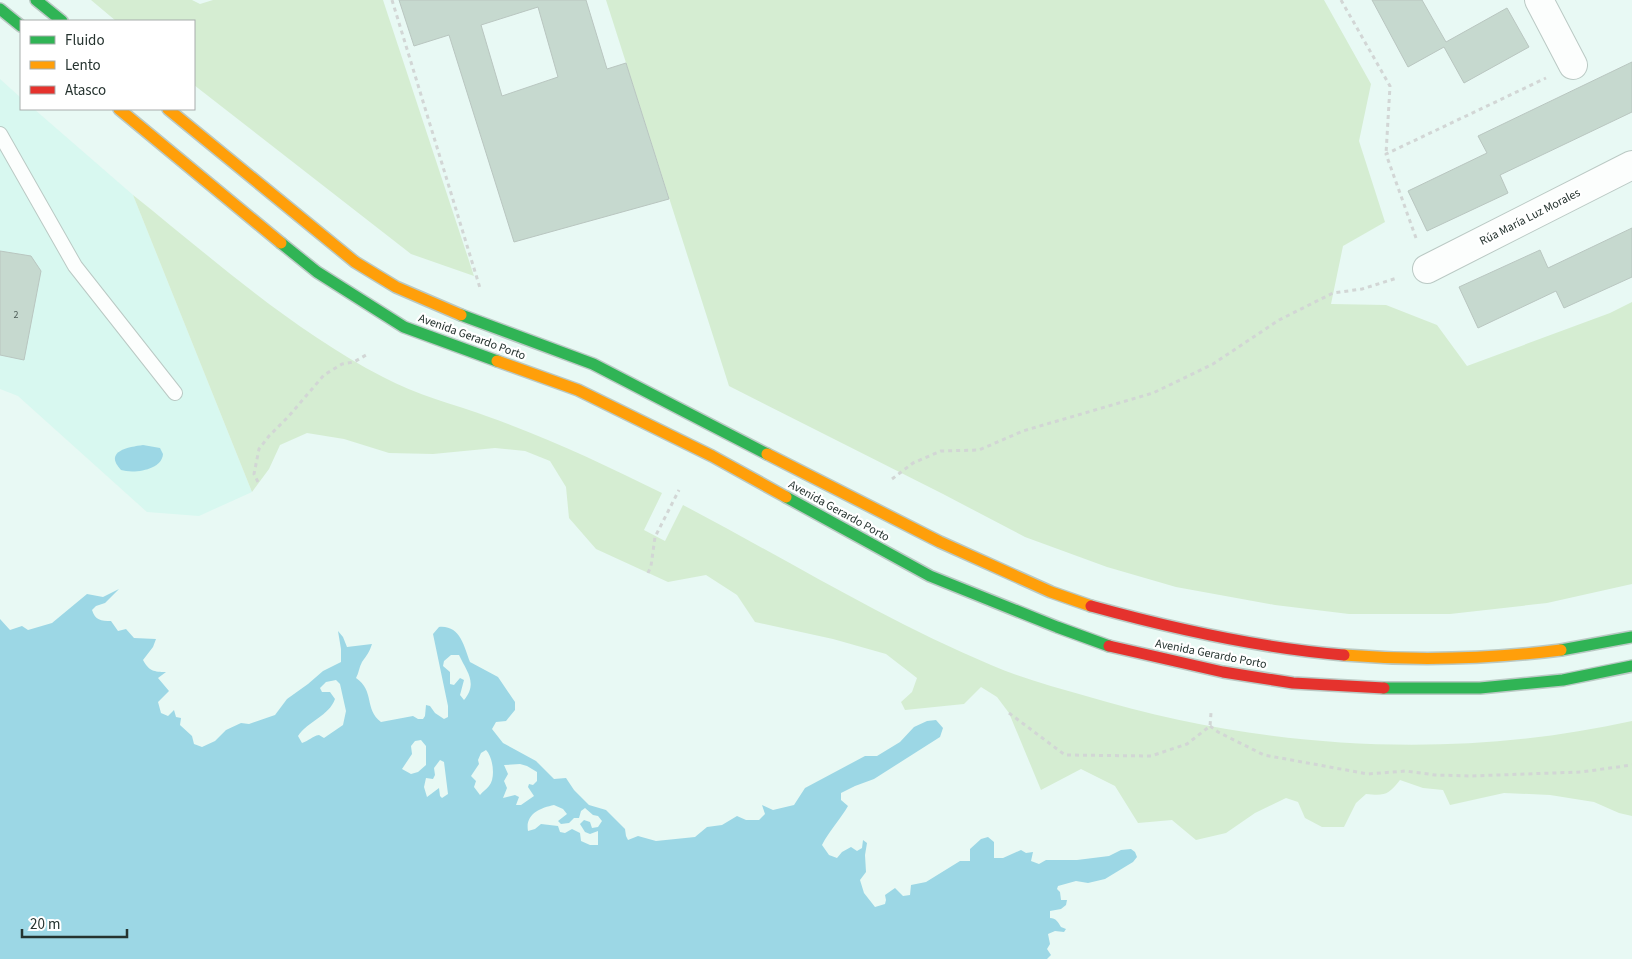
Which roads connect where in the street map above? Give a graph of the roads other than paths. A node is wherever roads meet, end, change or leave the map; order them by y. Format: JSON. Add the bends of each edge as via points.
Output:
{"nodes":[{"id":1,"x":36,"y":0,"type":"edge"},
{"id":2,"x":1539,"y":0,"type":"edge"},
{"id":3,"x":0,"y":9,"type":"edge"},
{"id":4,"x":61,"y":20,"type":"edge"},
{"id":5,"x":20,"y":25,"type":"edge"},
{"id":6,"x":1573,"y":66,"type":"road end"},
{"id":7,"x":120,"y":110,"type":"edge"},
{"id":8,"x":169,"y":110,"type":"edge"},
{"id":9,"x":0,"y":134,"type":"edge"},
{"id":10,"x":1632,"y":165,"type":"edge"},
{"id":11,"x":1427,"y":269,"type":"road end"},
{"id":12,"x":175,"y":393,"type":"dead end"},
{"id":13,"x":1632,"y":637,"type":"edge"},
{"id":14,"x":1632,"y":666,"type":"edge"}],
"edges":[{"from":1,"to":4,"type":"street"},
{"from":2,"to":6,"type":"street"},
{"from":3,"to":5,"type":"street"},
{"from":7,"to":14,"type":"street","name":"Avenida Gerardo Porto","via":[[317,272],[404,327],[578,390],[712,456],[930,576],[1057,627],[1113,647],[1223,672],[1293,683],[1370,688],[1480,688],[1563,680]]},
{"from":8,"to":13,"type":"street","name":"Avenida Gerardo Porto","via":[[354,261],[395,287],[463,317],[596,364],[868,507],[1063,597],[1160,625],[1245,644],[1336,656],[1420,660],[1511,656],[1606,644]]},
{"from":9,"to":12,"type":"lane","via":[[75,266]]},
{"from":10,"to":11,"type":"street","name":"Rúa María Luz Morales"}]}
